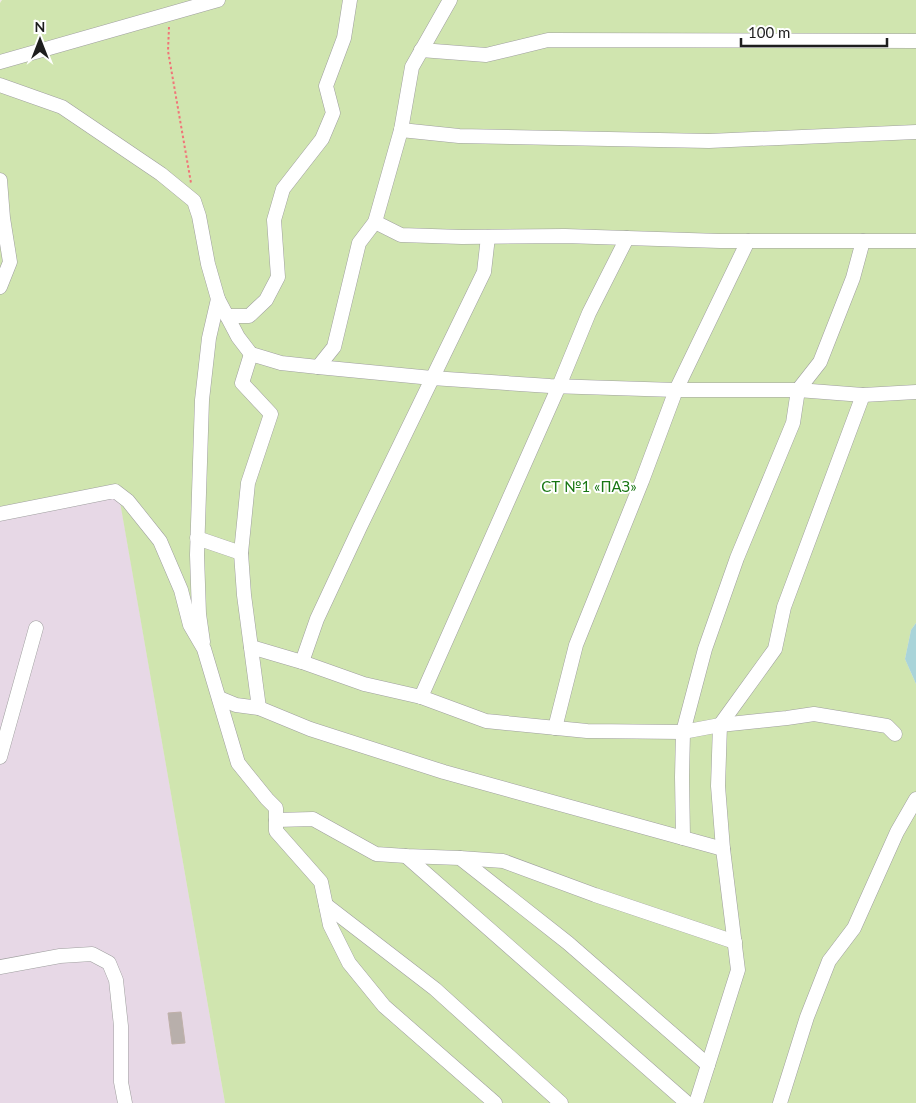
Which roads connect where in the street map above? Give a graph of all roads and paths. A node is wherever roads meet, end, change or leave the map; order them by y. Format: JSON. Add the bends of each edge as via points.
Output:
{"nodes":[{"id":1,"x":218,"y":0,"type":"edge"},
{"id":2,"x":350,"y":0,"type":"edge"},
{"id":3,"x":450,"y":0,"type":"edge"},
{"id":4,"x":170,"y":13,"type":"junction"},
{"id":5,"x":916,"y":41,"type":"edge"},
{"id":6,"x":421,"y":50,"type":"junction"},
{"id":7,"x":0,"y":62,"type":"edge"},
{"id":8,"x":0,"y":85,"type":"edge"},
{"id":9,"x":401,"y":130,"type":"junction"},
{"id":10,"x":916,"y":132,"type":"edge"},
{"id":11,"x":0,"y":180,"type":"edge"},
{"id":12,"x":190,"y":182,"type":"dead end"},
{"id":13,"x":374,"y":222,"type":"junction"},
{"id":14,"x":488,"y":237,"type":"junction"},
{"id":15,"x":627,"y":238,"type":"junction"},
{"id":16,"x":748,"y":241,"type":"junction"},
{"id":17,"x":863,"y":241,"type":"junction"},
{"id":18,"x":916,"y":241,"type":"edge"},
{"id":19,"x":0,"y":287,"type":"edge"},
{"id":20,"x":218,"y":299,"type":"junction"},
{"id":21,"x":227,"y":316,"type":"junction"},
{"id":22,"x":251,"y":354,"type":"junction"},
{"id":23,"x":318,"y":367,"type":"junction"},
{"id":24,"x":432,"y":378,"type":"junction"},
{"id":25,"x":559,"y":386,"type":"junction"},
{"id":26,"x":676,"y":390,"type":"junction"},
{"id":27,"x":798,"y":390,"type":"junction"},
{"id":28,"x":916,"y":392,"type":"edge"},
{"id":29,"x":863,"y":395,"type":"junction"},
{"id":30,"x":0,"y":514,"type":"edge"},
{"id":31,"x":197,"y":538,"type":"junction"},
{"id":32,"x":241,"y":553,"type":"junction"},
{"id":33,"x":36,"y":628,"type":"dead end"},
{"id":34,"x":251,"y":647,"type":"junction"},
{"id":35,"x":204,"y":649,"type":"junction"},
{"id":36,"x":302,"y":662,"type":"junction"},
{"id":37,"x":420,"y":697,"type":"junction"},
{"id":38,"x":218,"y":698,"type":"junction"},
{"id":39,"x":259,"y":708,"type":"junction"},
{"id":40,"x":720,"y":725,"type":"junction"},
{"id":41,"x":555,"y":728,"type":"junction"},
{"id":42,"x":683,"y":732,"type":"junction"},
{"id":43,"x":895,"y":734,"type":"dead end"},
{"id":44,"x":0,"y":757,"type":"edge"},
{"id":45,"x":916,"y":799,"type":"edge"},
{"id":46,"x":276,"y":820,"type":"junction"},
{"id":47,"x":683,"y":838,"type":"junction"},
{"id":48,"x":723,"y":849,"type":"junction"},
{"id":49,"x":406,"y":856,"type":"junction"},
{"id":50,"x":460,"y":858,"type":"junction"},
{"id":51,"x":326,"y":905,"type":"junction"},
{"id":52,"x":734,"y":942,"type":"junction"},
{"id":53,"x":0,"y":967,"type":"edge"},
{"id":54,"x":708,"y":1065,"type":"junction"},
{"id":55,"x":125,"y":1103,"type":"edge"},
{"id":56,"x":495,"y":1103,"type":"edge"},
{"id":57,"x":561,"y":1103,"type":"edge"},
{"id":58,"x":688,"y":1103,"type":"edge"},
{"id":59,"x":696,"y":1103,"type":"edge"},
{"id":60,"x":780,"y":1103,"type":"edge"}],
"edges":[{"from":1,"to":4,"type":"street"},
{"from":2,"to":21,"type":"street","via":[[344,38],[326,86],[333,113],[322,138],[283,189],[274,220],[278,277],[266,300],[250,316]]},
{"from":3,"to":6,"type":"street"},
{"from":4,"to":7,"type":"street"},
{"from":4,"to":12,"type":"path","via":[[168,51]]},
{"from":5,"to":6,"type":"street","via":[[548,40],[486,55]]},
{"from":6,"to":9,"type":"street","via":[[412,66]]},
{"from":8,"to":20,"type":"street","via":[[62,107],[161,174],[194,201]]},
{"from":9,"to":10,"type":"street","via":[[459,136],[709,141]]},
{"from":9,"to":13,"type":"street"},
{"from":11,"to":19,"type":"street","via":[[10,262]]},
{"from":13,"to":14,"type":"street","via":[[401,235]]},
{"from":13,"to":23,"type":"street","via":[[359,243],[334,347]]},
{"from":14,"to":15,"type":"street"},
{"from":14,"to":24,"type":"street","via":[[484,272]]},
{"from":15,"to":16,"type":"street"},
{"from":15,"to":25,"type":"street","via":[[588,313]]},
{"from":16,"to":17,"type":"street"},
{"from":16,"to":26,"type":"street"},
{"from":17,"to":18,"type":"street"},
{"from":17,"to":27,"type":"street","via":[[854,278],[820,362]]},
{"from":20,"to":21,"type":"street"},
{"from":20,"to":31,"type":"street","via":[[209,338],[202,400]]},
{"from":21,"to":22,"type":"street"},
{"from":22,"to":23,"type":"street"},
{"from":22,"to":32,"type":"street","via":[[242,383],[271,414],[248,483]]},
{"from":23,"to":24,"type":"street"},
{"from":24,"to":25,"type":"street"},
{"from":24,"to":36,"type":"street","via":[[317,619]]},
{"from":25,"to":26,"type":"street"},
{"from":25,"to":37,"type":"street"},
{"from":26,"to":27,"type":"street"},
{"from":26,"to":41,"type":"street","via":[[576,645]]},
{"from":27,"to":29,"type":"street"},
{"from":27,"to":42,"type":"street","via":[[793,423],[737,558],[705,649]]},
{"from":28,"to":29,"type":"street"},
{"from":29,"to":40,"type":"street","via":[[784,607],[775,649]]},
{"from":30,"to":35,"type":"street","via":[[115,491],[160,541],[182,590],[190,625]]},
{"from":31,"to":32,"type":"street"},
{"from":31,"to":35,"type":"street","via":[[199,614]]},
{"from":32,"to":34,"type":"street"},
{"from":33,"to":44,"type":"street"},
{"from":34,"to":36,"type":"street"},
{"from":34,"to":39,"type":"street"},
{"from":35,"to":38,"type":"street"},
{"from":36,"to":37,"type":"street","via":[[364,684]]},
{"from":37,"to":41,"type":"street","via":[[486,721]]},
{"from":38,"to":39,"type":"street","via":[[236,705]]},
{"from":38,"to":46,"type":"street","via":[[238,763],[276,808]]},
{"from":39,"to":47,"type":"street","via":[[444,772]]},
{"from":40,"to":42,"type":"street"},
{"from":40,"to":43,"type":"street","via":[[814,714],[888,726]]},
{"from":40,"to":48,"type":"street","via":[[718,786]]},
{"from":41,"to":42,"type":"street"},
{"from":42,"to":47,"type":"street"},
{"from":45,"to":60,"type":"street","via":[[897,832],[854,928],[830,962],[807,1017]]},
{"from":46,"to":49,"type":"street","via":[[313,820],[376,854]]},
{"from":46,"to":51,"type":"street","via":[[276,831],[321,882]]},
{"from":47,"to":48,"type":"street"},
{"from":48,"to":52,"type":"street"},
{"from":49,"to":50,"type":"street"},
{"from":49,"to":58,"type":"street"},
{"from":50,"to":52,"type":"street","via":[[503,861]]},
{"from":50,"to":54,"type":"street","via":[[568,943]]},
{"from":51,"to":56,"type":"street","via":[[330,924],[349,963],[384,1006]]},
{"from":51,"to":57,"type":"street","via":[[435,989]]},
{"from":52,"to":54,"type":"street","via":[[738,970]]},
{"from":53,"to":55,"type":"street","via":[[92,954],[109,963],[116,980]]},
{"from":54,"to":59,"type":"street"}]}
